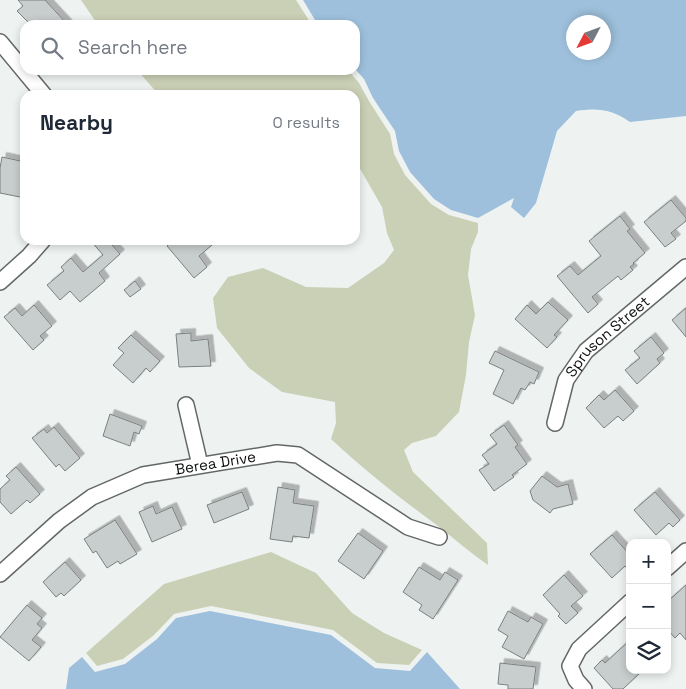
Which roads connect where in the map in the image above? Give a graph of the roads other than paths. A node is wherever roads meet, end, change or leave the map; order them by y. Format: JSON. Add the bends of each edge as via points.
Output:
{"nodes":[{"id":1,"x":0,"y":42,"type":"edge"},
{"id":2,"x":20,"y":66,"type":"edge"},
{"id":3,"x":27,"y":75,"type":"edge"},
{"id":4,"x":40,"y":90,"type":"edge"},
{"id":5,"x":39,"y":245,"type":"edge"},
{"id":6,"x":686,"y":267,"type":"edge"},
{"id":7,"x":0,"y":282,"type":"edge"},
{"id":8,"x":186,"y":405,"type":"dead end"},
{"id":9,"x":555,"y":423,"type":"dead end"},
{"id":10,"x":200,"y":465,"type":"junction"},
{"id":11,"x":439,"y":536,"type":"dead end"},
{"id":12,"x":686,"y":551,"type":"edge"},
{"id":13,"x":671,"y":564,"type":"edge"},
{"id":14,"x":0,"y":574,"type":"edge"},
{"id":15,"x":626,"y":606,"type":"edge"},
{"id":16,"x":584,"y":689,"type":"edge"}],
"edges":[{"from":1,"to":2,"type":"street"},
{"from":3,"to":4,"type":"street"},
{"from":5,"to":7,"type":"street"},
{"from":6,"to":9,"type":"street","name":"Spruson Street","via":[[586,352],[566,380]]},
{"from":8,"to":10,"type":"street"},
{"from":10,"to":11,"type":"street","name":"Berea Drive","via":[[277,453],[298,455],[408,527]]},
{"from":10,"to":14,"type":"street","name":"Berea Drive","via":[[143,475],[92,498],[59,521]]},
{"from":12,"to":13,"type":"street"},
{"from":15,"to":16,"type":"street","via":[[579,649],[570,666]]}]}
